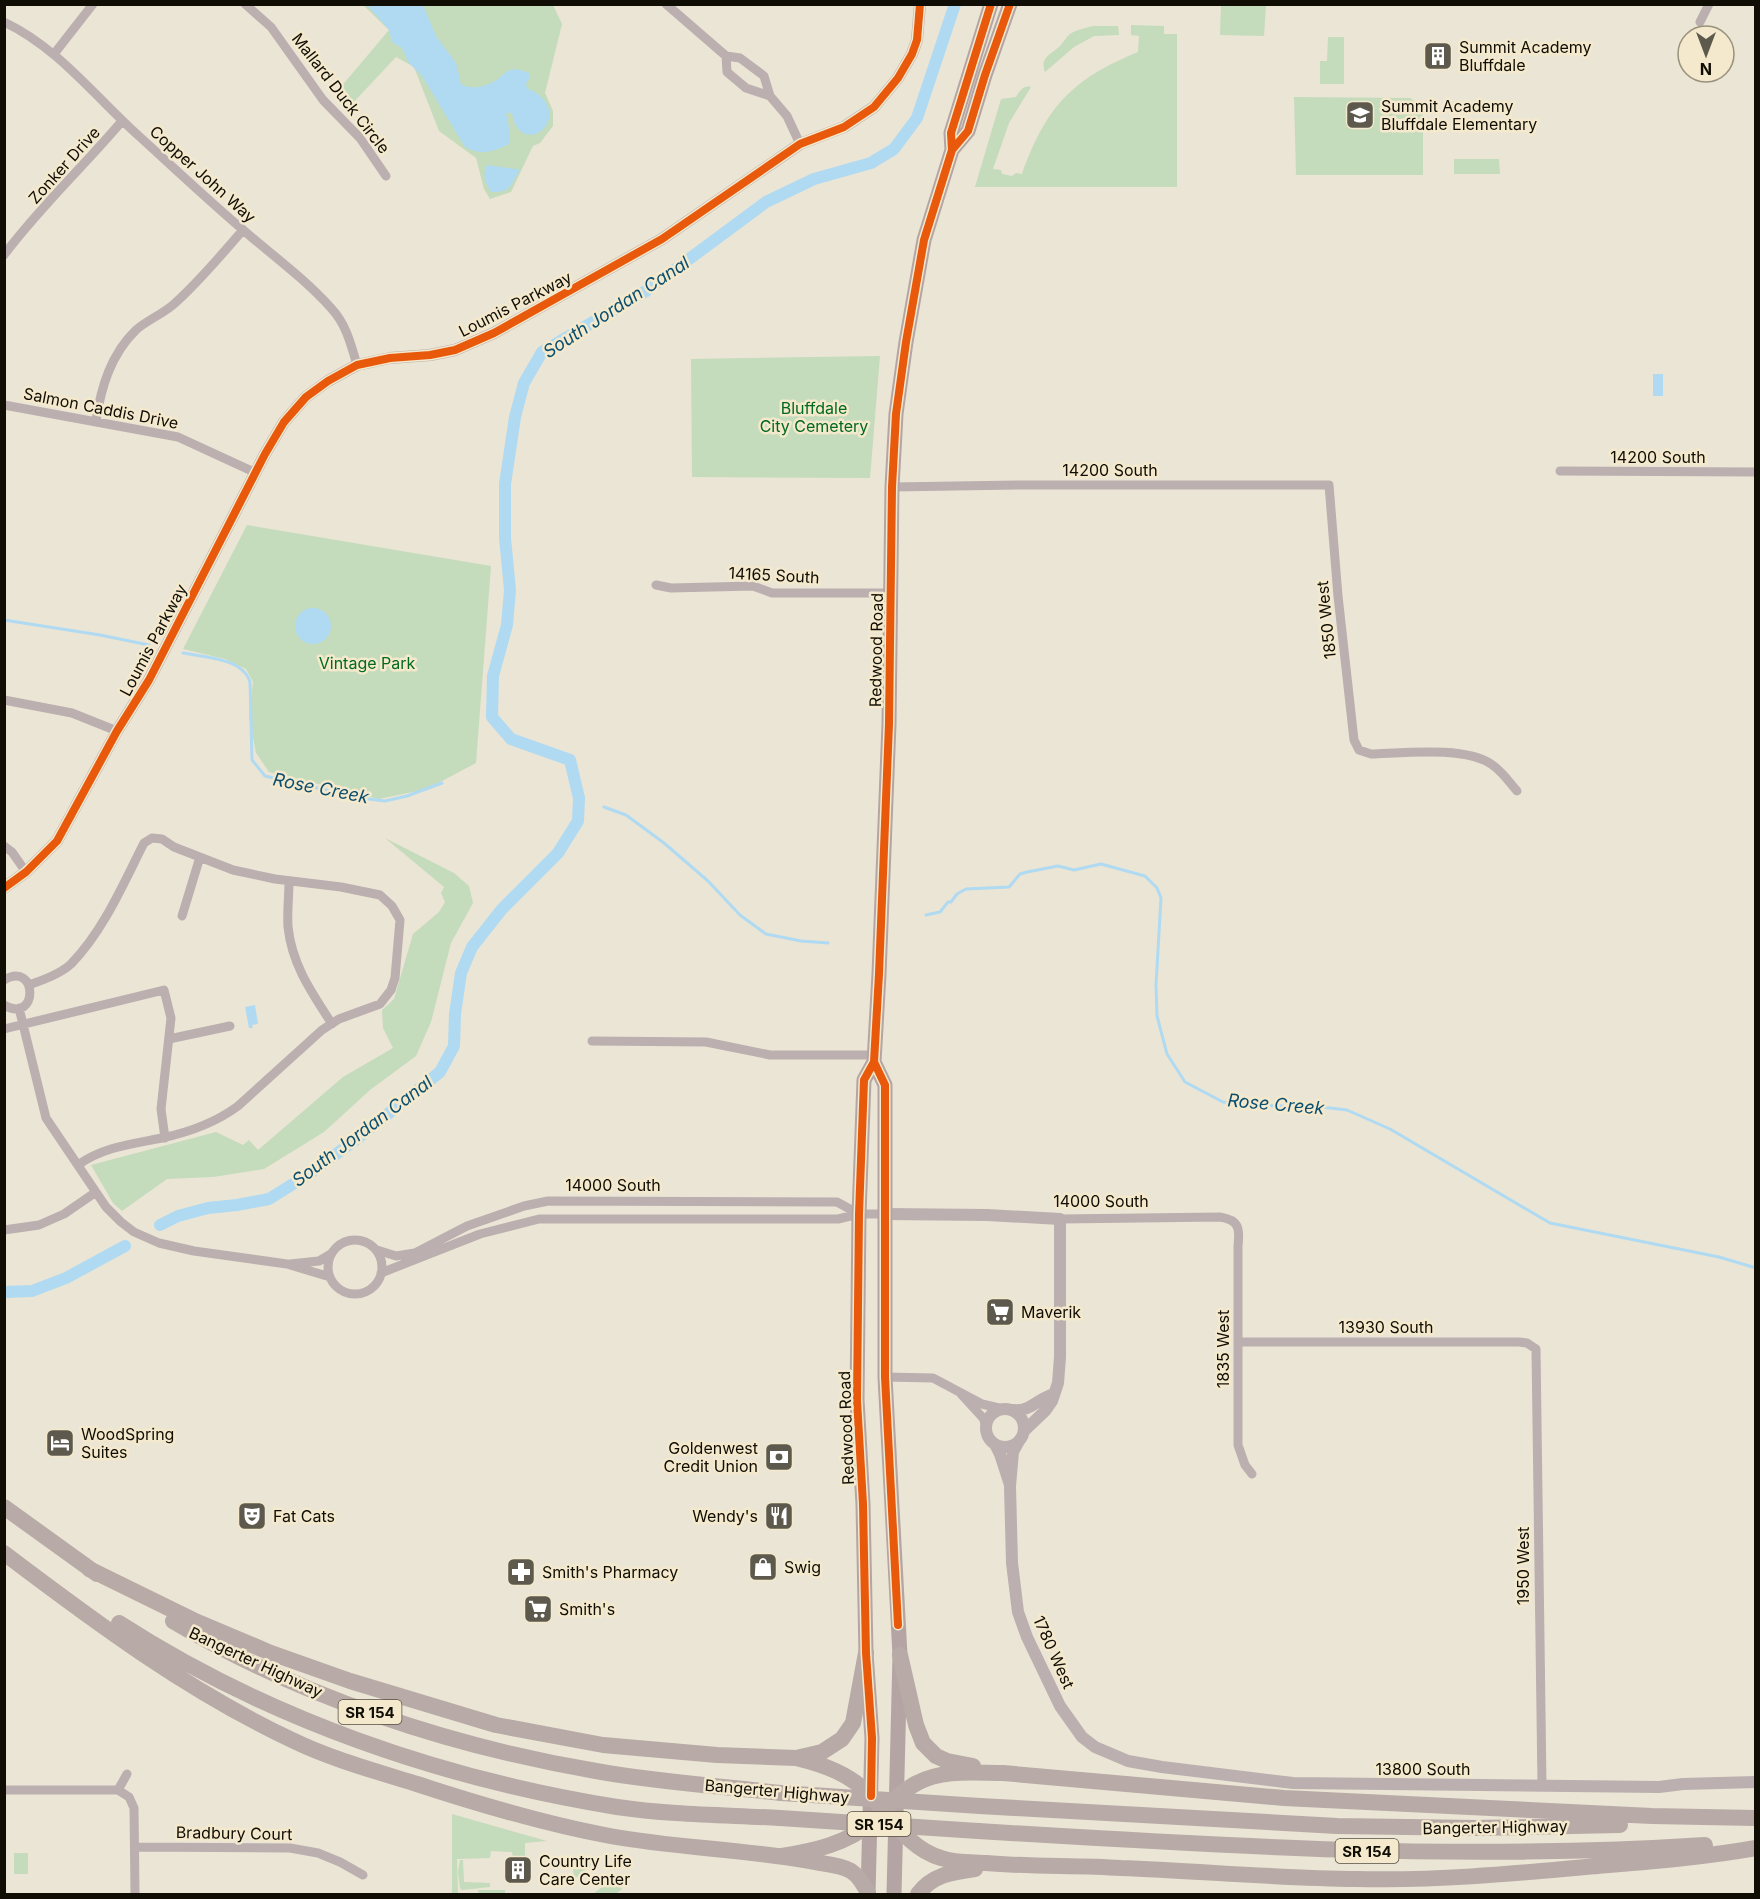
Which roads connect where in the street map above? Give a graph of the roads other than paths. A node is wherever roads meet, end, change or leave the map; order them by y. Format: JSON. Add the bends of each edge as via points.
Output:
{"nodes":[{"id":1,"x":93,"y":4,"type":"edge"},
{"id":2,"x":245,"y":4,"type":"edge"},
{"id":3,"x":666,"y":4,"type":"edge"},
{"id":4,"x":920,"y":4,"type":"edge"},
{"id":5,"x":991,"y":4,"type":"edge"},
{"id":6,"x":1010,"y":4,"type":"edge"},
{"id":7,"x":1708,"y":4,"type":"edge"},
{"id":8,"x":1700,"y":21,"type":"dead end"},
{"id":9,"x":5,"y":22,"type":"edge"},
{"id":10,"x":54,"y":54,"type":"junction"},
{"id":11,"x":726,"y":56,"type":"junction"},
{"id":12,"x":770,"y":96,"type":"junction"},
{"id":13,"x":122,"y":121,"type":"junction"},
{"id":14,"x":800,"y":144,"type":"junction"},
{"id":15,"x":952,"y":150,"type":"junction"},
{"id":16,"x":386,"y":176,"type":"dead end"},
{"id":17,"x":243,"y":230,"type":"junction"},
{"id":18,"x":4,"y":255,"type":"edge"},
{"id":19,"x":357,"y":365,"type":"junction"},
{"id":20,"x":4,"y":405,"type":"edge"},
{"id":21,"x":96,"y":421,"type":"junction"},
{"id":22,"x":1560,"y":471,"type":"dead end"},
{"id":23,"x":256,"y":472,"type":"junction"},
{"id":24,"x":1755,"y":472,"type":"edge"},
{"id":25,"x":1329,"y":485,"type":"joint"},
{"id":26,"x":892,"y":488,"type":"junction"},
{"id":27,"x":656,"y":585,"type":"dead end"},
{"id":28,"x":890,"y":593,"type":"junction"},
{"id":29,"x":4,"y":700,"type":"edge"},
{"id":30,"x":117,"y":731,"type":"junction"},
{"id":31,"x":1517,"y":791,"type":"dead end"},
{"id":32,"x":4,"y":846,"type":"edge"},
{"id":33,"x":200,"y":857,"type":"junction"},
{"id":34,"x":26,"y":872,"type":"junction"},
{"id":35,"x":289,"y":880,"type":"junction"},
{"id":36,"x":4,"y":888,"type":"edge"},
{"id":37,"x":182,"y":916,"type":"dead end"},
{"id":38,"x":4,"y":980,"type":"edge"},
{"id":39,"x":29,"y":986,"type":"junction"},
{"id":40,"x":4,"y":1005,"type":"edge"},
{"id":41,"x":19,"y":1008,"type":"junction"},
{"id":42,"x":332,"y":1024,"type":"junction"},
{"id":43,"x":24,"y":1025,"type":"junction"},
{"id":44,"x":230,"y":1026,"type":"dead end"},
{"id":45,"x":4,"y":1029,"type":"edge"},
{"id":46,"x":169,"y":1039,"type":"junction"},
{"id":47,"x":592,"y":1041,"type":"dead end"},
{"id":48,"x":874,"y":1058,"type":"junction"},
{"id":49,"x":165,"y":1137,"type":"junction"},
{"id":50,"x":78,"y":1165,"type":"junction"},
{"id":51,"x":96,"y":1192,"type":"junction"},
{"id":52,"x":859,"y":1214,"type":"junction"},
{"id":53,"x":884,"y":1214,"type":"junction"},
{"id":54,"x":1060,"y":1219,"type":"junction"},
{"id":55,"x":1235,"y":1223,"type":"joint"},
{"id":56,"x":4,"y":1230,"type":"edge"},
{"id":57,"x":377,"y":1250,"type":"junction"},
{"id":58,"x":331,"y":1254,"type":"junction"},
{"id":59,"x":287,"y":1264,"type":"junction"},
{"id":60,"x":381,"y":1273,"type":"junction"},
{"id":61,"x":330,"y":1277,"type":"junction"},
{"id":62,"x":1238,"y":1342,"type":"junction"},
{"id":63,"x":1534,"y":1346,"type":"joint"},
{"id":64,"x":885,"y":1377,"type":"junction"},
{"id":65,"x":961,"y":1394,"type":"junction"},
{"id":66,"x":1054,"y":1394,"type":"junction"},
{"id":67,"x":1008,"y":1409,"type":"junction"},
{"id":68,"x":986,"y":1426,"type":"junction"},
{"id":69,"x":1022,"y":1436,"type":"junction"},
{"id":70,"x":995,"y":1444,"type":"junction"},
{"id":71,"x":1252,"y":1474,"type":"dead end"},
{"id":72,"x":1010,"y":1486,"type":"junction"},
{"id":73,"x":4,"y":1507,"type":"edge"},
{"id":74,"x":4,"y":1543,"type":"edge"},
{"id":75,"x":4,"y":1552,"type":"edge"},
{"id":76,"x":89,"y":1569,"type":"junction"},
{"id":77,"x":866,"y":1653,"type":"junction"},
{"id":78,"x":900,"y":1654,"type":"junction"},
{"id":79,"x":1095,"y":1747,"type":"joint"},
{"id":80,"x":796,"y":1758,"type":"junction"},
{"id":81,"x":1003,"y":1773,"type":"junction"},
{"id":82,"x":127,"y":1774,"type":"dead end"},
{"id":83,"x":1755,"y":1782,"type":"edge"},
{"id":84,"x":1542,"y":1786,"type":"junction"},
{"id":85,"x":4,"y":1790,"type":"edge"},
{"id":86,"x":118,"y":1790,"type":"junction"},
{"id":87,"x":871,"y":1796,"type":"junction"},
{"id":88,"x":897,"y":1797,"type":"junction"},
{"id":89,"x":884,"y":1811,"type":"junction"},
{"id":90,"x":1755,"y":1818,"type":"edge"},
{"id":91,"x":870,"y":1824,"type":"junction"},
{"id":92,"x":896,"y":1826,"type":"junction"},
{"id":93,"x":1755,"y":1842,"type":"edge"},
{"id":94,"x":135,"y":1847,"type":"junction"},
{"id":95,"x":1755,"y":1848,"type":"edge"},
{"id":96,"x":782,"y":1856,"type":"junction"},
{"id":97,"x":1008,"y":1865,"type":"junction"},
{"id":98,"x":363,"y":1875,"type":"dead end"},
{"id":99,"x":135,"y":1894,"type":"edge"},
{"id":100,"x":868,"y":1894,"type":"edge"},
{"id":101,"x":894,"y":1894,"type":"edge"},
{"id":102,"x":918,"y":1894,"type":"edge"}],
"edges":[{"from":1,"to":10,"type":"street"},
{"from":2,"to":16,"type":"street","name":"Mallard Duck Circle","via":[[271,27],[323,100],[360,138]]},
{"from":3,"to":11,"type":"street"},
{"from":4,"to":14,"type":"street","name":"Loumis Parkway","via":[[912,54],[874,107],[844,127]]},
{"from":5,"to":15,"type":"main road","via":[[951,133]]},
{"from":6,"to":15,"type":"main road","via":[[968,131]]},
{"from":7,"to":8,"type":"street"},
{"from":9,"to":10,"type":"street","name":"Copper John Way"},
{"from":10,"to":13,"type":"street","name":"Copper John Way"},
{"from":11,"to":12,"type":"street","via":[[740,58],[764,76]]},
{"from":11,"to":12,"type":"street","via":[[727,72],[746,88]]},
{"from":12,"to":14,"type":"street","via":[[787,116]]},
{"from":13,"to":17,"type":"street","name":"Copper John Way"},
{"from":13,"to":18,"type":"street","name":"Zonker Drive"},
{"from":14,"to":19,"type":"street","name":"Loumis Parkway","via":[[662,239],[499,330],[455,350]]},
{"from":15,"to":26,"type":"main road","name":"Redwood Road","via":[[924,240],[896,414]]},
{"from":17,"to":19,"type":"street","name":"Copper John Way","via":[[333,309],[348,333]]},
{"from":17,"to":21,"type":"street","via":[[174,304],[137,330],[126,343],[108,371]]},
{"from":19,"to":23,"type":"street","name":"Loumis Parkway","via":[[306,398],[284,422]]},
{"from":20,"to":21,"type":"street","name":"Salmon Caddis Drive"},
{"from":21,"to":23,"type":"street","name":"Salmon Caddis Drive","via":[[178,437]]},
{"from":22,"to":24,"type":"street","name":"14200 South"},
{"from":23,"to":30,"type":"street","name":"Loumis Parkway","via":[[149,680]]},
{"from":25,"to":26,"type":"street","name":"14200 South"},
{"from":25,"to":31,"type":"street","name":"1850 West","via":[[1354,740],[1359,750],[1371,754],[1464,754],[1490,763]]},
{"from":26,"to":28,"type":"main road","name":"Redwood Road"},
{"from":27,"to":28,"type":"street","name":"14165 South","via":[[753,586],[772,592]]},
{"from":28,"to":48,"type":"main road","name":"Redwood Road","via":[[889,734]]},
{"from":29,"to":30,"type":"street","via":[[72,713]]},
{"from":30,"to":34,"type":"street","name":"Loumis Parkway","via":[[57,841]]},
{"from":32,"to":34,"type":"street"},
{"from":33,"to":35,"type":"street","via":[[233,870]]},
{"from":33,"to":37,"type":"street"},
{"from":33,"to":39,"type":"street","via":[[162,839],[152,838],[144,843],[114,903],[70,965]]},
{"from":34,"to":36,"type":"street","name":"Loumis Parkway"},
{"from":35,"to":42,"type":"street","via":[[288,927],[294,957],[305,984]]},
{"from":35,"to":42,"type":"street","via":[[380,895],[400,920],[391,990],[380,1004]]},
{"from":38,"to":39,"type":"street","via":[[17,977]]},
{"from":39,"to":41,"type":"street","via":[[30,999]]},
{"from":40,"to":41,"type":"street"},
{"from":41,"to":43,"type":"street"},
{"from":42,"to":49,"type":"street","via":[[223,1117],[201,1128]]},
{"from":43,"to":45,"type":"street"},
{"from":43,"to":46,"type":"street","via":[[164,990],[171,1018]]},
{"from":43,"to":50,"type":"street","via":[[46,1118]]},
{"from":44,"to":46,"type":"street"},
{"from":46,"to":49,"type":"street","via":[[161,1109]]},
{"from":47,"to":48,"type":"street","via":[[706,1042],[770,1055]]},
{"from":48,"to":52,"type":"main road","name":"Redwood Road","via":[[864,1080]]},
{"from":48,"to":53,"type":"main road","name":"Redwood Road","via":[[885,1086]]},
{"from":49,"to":50,"type":"street","via":[[109,1149]]},
{"from":50,"to":51,"type":"street"},
{"from":51,"to":56,"type":"street","via":[[64,1214],[39,1225]]},
{"from":51,"to":59,"type":"street","via":[[120,1222],[147,1239]]},
{"from":52,"to":53,"type":"street","name":"14000 South"},
{"from":52,"to":57,"type":"street","name":"14000 South","via":[[837,1202],[549,1201],[467,1226],[415,1252],[396,1256]]},
{"from":52,"to":60,"type":"street","name":"14000 South","via":[[838,1219],[539,1219],[480,1234]]},
{"from":52,"to":77,"type":"main road","name":"Redwood Road","via":[[857,1400]]},
{"from":53,"to":54,"type":"street","name":"14000 South"},
{"from":53,"to":64,"type":"main road","name":"Redwood Road"},
{"from":54,"to":55,"type":"street","name":"14000 South","via":[[1220,1217]]},
{"from":54,"to":66,"type":"street","via":[[1060,1357]]},
{"from":55,"to":62,"type":"street","name":"1835 West","via":[[1240,1232]]},
{"from":57,"to":58,"type":"street","via":[[357,1240],[342,1243]]},
{"from":57,"to":60,"type":"street"},
{"from":58,"to":59,"type":"street","via":[[319,1261]]},
{"from":58,"to":61,"type":"street"},
{"from":59,"to":61,"type":"street"},
{"from":60,"to":61,"type":"street","via":[[375,1286],[355,1293],[340,1289]]},
{"from":62,"to":63,"type":"street","name":"13930 South","via":[[1519,1342]]},
{"from":62,"to":71,"type":"street","name":"1835 West","via":[[1238,1445]]},
{"from":63,"to":84,"type":"street","name":"1950 West","via":[[1538,1357]]},
{"from":64,"to":65,"type":"street","via":[[933,1378]]},
{"from":64,"to":78,"type":"main road","name":"Redwood Road"},
{"from":65,"to":67,"type":"street","via":[[988,1407]]},
{"from":65,"to":68,"type":"street"},
{"from":66,"to":67,"type":"street","via":[[1025,1410]]},
{"from":66,"to":69,"type":"street","via":[[1046,1411]]},
{"from":67,"to":68,"type":"street","via":[[990,1416]]},
{"from":67,"to":69,"type":"street","via":[[1023,1421]]},
{"from":68,"to":70,"type":"street","via":[[987,1435]]},
{"from":69,"to":70,"type":"street","via":[[1005,1447]]},
{"from":69,"to":72,"type":"street","name":"1780 West","via":[[1013,1452]]},
{"from":70,"to":72,"type":"street","name":"1780 West"},
{"from":72,"to":79,"type":"street","name":"1780 West","via":[[1013,1584],[1018,1612],[1060,1706],[1082,1737]]},
{"from":73,"to":76,"type":"highway","name":"Bangerter Highway","number":"SR 154"},
{"from":74,"to":93,"type":"highway","name":"Bangerter Highway","number":"SR 154","bridge":true,"via":[[158,1648],[273,1706],[378,1748],[472,1776],[617,1807],[1239,1847],[1580,1851]]},
{"from":75,"to":96,"type":"highway","via":[[78,1608],[227,1706],[293,1740],[362,1767],[510,1813],[611,1836]]},
{"from":76,"to":80,"type":"highway","via":[[271,1653],[496,1725],[603,1745]]},
{"from":76,"to":90,"type":"highway","name":"Bangerter Highway","number":"SR 154","bridge":true,"via":[[234,1654],[386,1718],[537,1760],[638,1777],[781,1793],[1217,1821],[1395,1827],[1576,1826]]},
{"from":77,"to":80,"type":"highway","via":[[853,1723],[848,1731],[832,1747]]},
{"from":77,"to":87,"type":"main road","name":"Redwood Road","via":[[872,1738]]},
{"from":78,"to":81,"type":"highway","via":[[919,1737],[929,1750],[947,1761]]},
{"from":78,"to":88,"type":"main road","name":"Redwood Road"},
{"from":79,"to":84,"type":"street","name":"13800 South","via":[[1128,1761],[1293,1783]]},
{"from":80,"to":87,"type":"highway","via":[[838,1770]]},
{"from":81,"to":88,"type":"highway","via":[[944,1774],[916,1783]]},
{"from":81,"to":90,"type":"highway","via":[[1284,1798]]},
{"from":82,"to":86,"type":"street"},
{"from":83,"to":84,"type":"street","name":"13800 South","via":[[1659,1787]]},
{"from":85,"to":86,"type":"street"},
{"from":86,"to":94,"type":"street","via":[[129,1797],[134,1808]]},
{"from":87,"to":89,"type":"highway"},
{"from":87,"to":91,"type":"main road","name":"Redwood Road"},
{"from":88,"to":89,"type":"highway"},
{"from":88,"to":92,"type":"main road","name":"Redwood Road"},
{"from":89,"to":91,"type":"highway"},
{"from":89,"to":92,"type":"highway"},
{"from":91,"to":96,"type":"highway","via":[[832,1845]]},
{"from":91,"to":100,"type":"main road","name":"Redwood Road"},
{"from":92,"to":97,"type":"highway","via":[[915,1844],[940,1858]]},
{"from":92,"to":101,"type":"main road","name":"Redwood Road"},
{"from":94,"to":98,"type":"street","name":"Bradbury Court","via":[[290,1848],[318,1853]]},
{"from":94,"to":99,"type":"street"},
{"from":95,"to":97,"type":"highway","via":[[1533,1872],[1402,1880]]},
{"from":96,"to":100,"type":"highway","via":[[851,1872]]},
{"from":97,"to":102,"type":"highway","via":[[937,1876]]}]}
